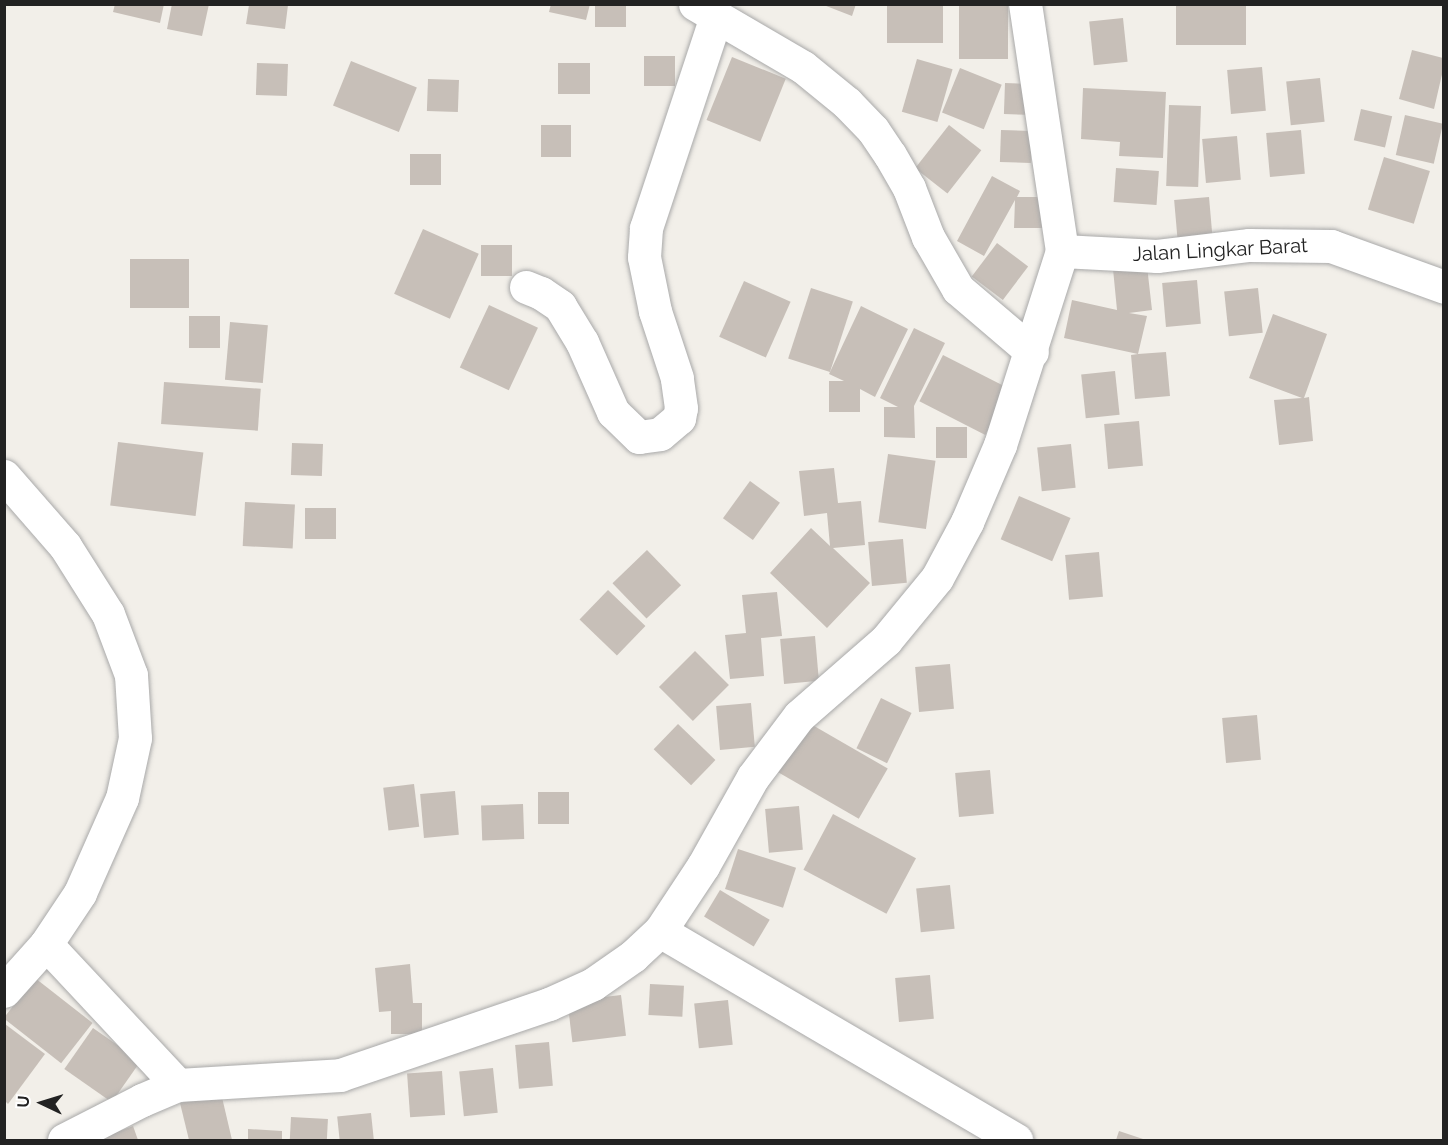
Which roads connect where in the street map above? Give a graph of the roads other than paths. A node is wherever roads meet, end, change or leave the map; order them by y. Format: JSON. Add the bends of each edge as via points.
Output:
{"nodes":[{"id":1,"x":1025,"y":4,"type":"edge"},
{"id":2,"x":705,"y":10,"type":"edge"},
{"id":3,"x":1062,"y":251,"type":"junction"},
{"id":4,"x":526,"y":287,"type":"dead end"},
{"id":5,"x":1443,"y":287,"type":"edge"},
{"id":6,"x":1032,"y":352,"type":"junction"},
{"id":7,"x":4,"y":476,"type":"edge"},
{"id":8,"x":660,"y":931,"type":"junction"},
{"id":9,"x":46,"y":944,"type":"junction"},
{"id":10,"x":4,"y":991,"type":"edge"},
{"id":11,"x":178,"y":1085,"type":"junction"},
{"id":12,"x":64,"y":1140,"type":"edge"},
{"id":13,"x":1016,"y":1140,"type":"edge"}],
"edges":[{"from":1,"to":3,"type":"street"},
{"from":2,"to":4,"type":"street","via":[[646,228],[644,257],[655,311],[677,378],[679,418],[660,434],[639,438],[613,412],[582,342],[560,306]]},
{"from":2,"to":6,"type":"street","via":[[803,68],[873,130],[909,188],[928,237],[958,289]]},
{"from":3,"to":5,"type":"street","name":"Jalan Lingkar Barat","via":[[1157,256],[1249,245],[1331,246]]},
{"from":3,"to":6,"type":"street"},
{"from":6,"to":8,"type":"street","via":[[1000,445],[967,522],[937,578],[886,640],[799,716],[753,777],[703,866]]},
{"from":7,"to":9,"type":"street","via":[[65,546],[108,614],[131,675],[135,738],[122,798],[80,893]]},
{"from":8,"to":11,"type":"street","via":[[593,984],[549,1004],[340,1075]]},
{"from":8,"to":13,"type":"street"},
{"from":9,"to":10,"type":"street"},
{"from":9,"to":11,"type":"street"},
{"from":11,"to":12,"type":"street"}]}
